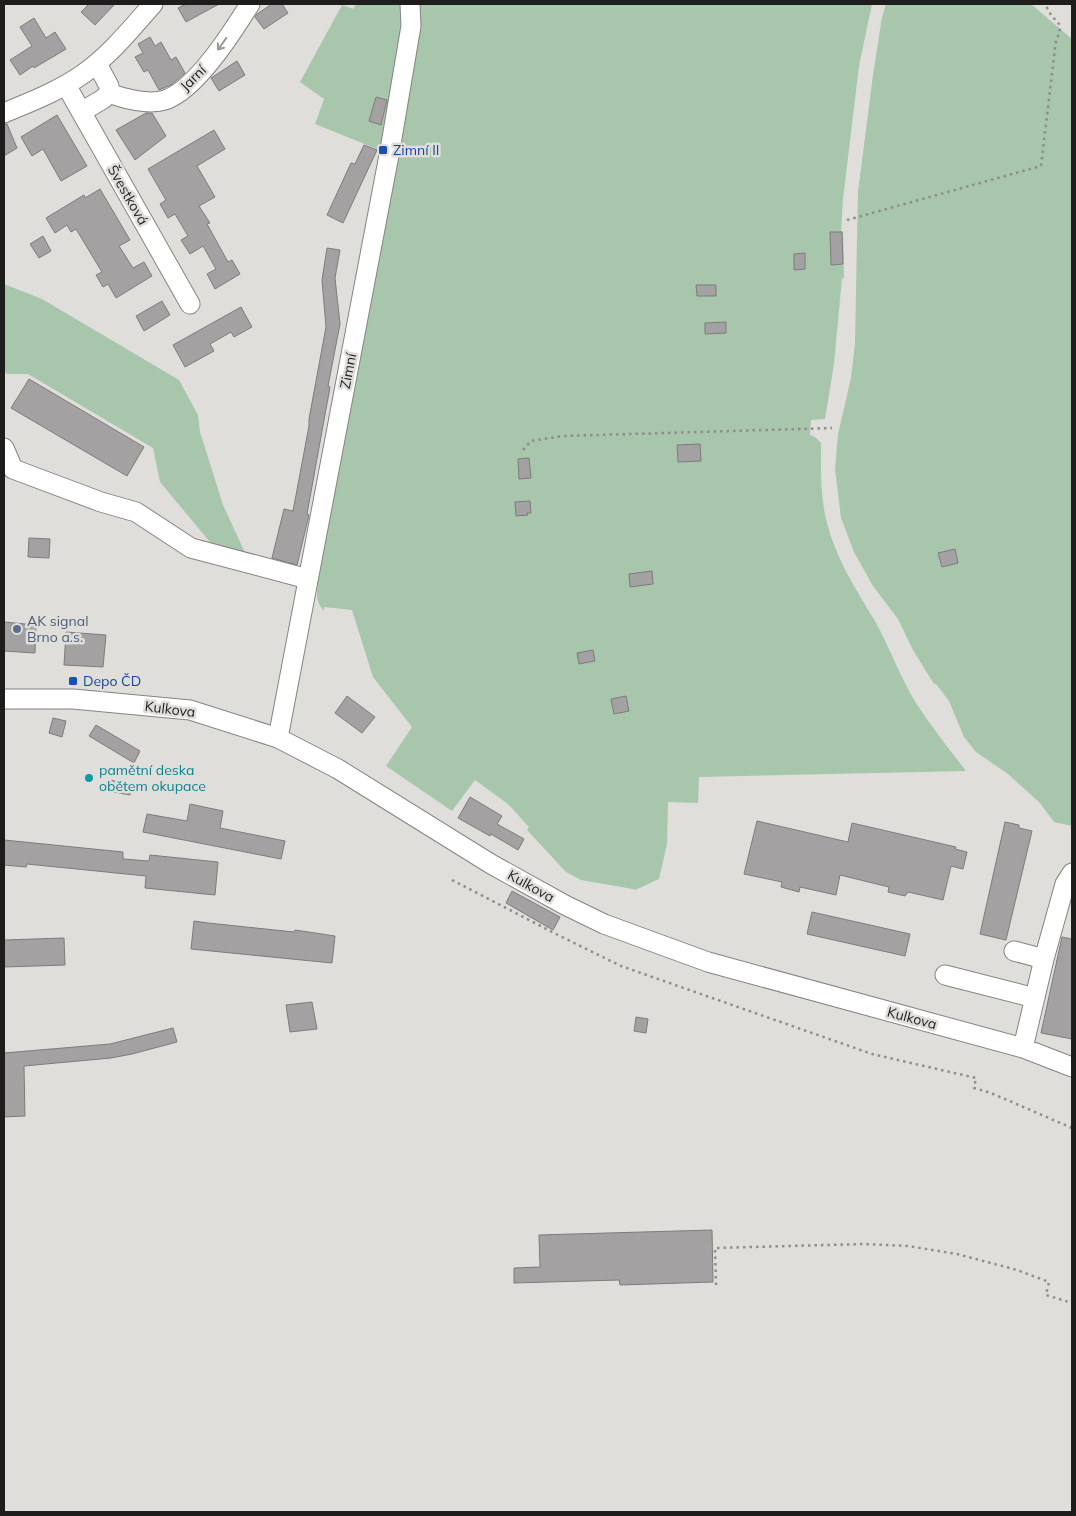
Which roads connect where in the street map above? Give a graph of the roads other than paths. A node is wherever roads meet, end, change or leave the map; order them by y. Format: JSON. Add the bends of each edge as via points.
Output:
{"nodes":[{"id":1,"x":152,"y":4,"type":"edge"},
{"id":2,"x":250,"y":4,"type":"edge"},
{"id":3,"x":410,"y":4,"type":"edge"},
{"id":4,"x":97,"y":64,"type":"junction"},
{"id":5,"x":66,"y":85,"type":"junction"},
{"id":6,"x":112,"y":95,"type":"junction"},
{"id":7,"x":81,"y":112,"type":"junction"},
{"id":8,"x":4,"y":113,"type":"edge"},
{"id":9,"x":190,"y":304,"type":"dead end"},
{"id":10,"x":4,"y":448,"type":"edge"},
{"id":11,"x":308,"y":579,"type":"junction"},
{"id":12,"x":4,"y":699,"type":"edge"},
{"id":13,"x":278,"y":738,"type":"junction"},
{"id":14,"x":1072,"y":873,"type":"edge"},
{"id":15,"x":1014,"y":951,"type":"dead end"},
{"id":16,"x":1044,"y":959,"type":"junction"},
{"id":17,"x":945,"y":975,"type":"dead end"},
{"id":18,"x":1035,"y":998,"type":"junction"},
{"id":19,"x":1023,"y":1048,"type":"junction"},
{"id":20,"x":1072,"y":1067,"type":"edge"}],
"edges":[{"from":1,"to":4,"type":"street"},
{"from":2,"to":6,"type":"street","name":"Jarní","one_way":true,"via":[[212,59],[183,90],[159,102]]},
{"from":3,"to":11,"type":"street","name":"Zimní","via":[[411,26],[390,150]]},
{"from":4,"to":5,"type":"street"},
{"from":4,"to":6,"type":"street"},
{"from":5,"to":7,"type":"street","name":"Švestková"},
{"from":5,"to":8,"type":"street"},
{"from":6,"to":7,"type":"street"},
{"from":7,"to":9,"type":"street","name":"Švestková"},
{"from":10,"to":11,"type":"street","via":[[13,468],[136,512],[191,548]]},
{"from":11,"to":13,"type":"street","name":"Zimní"},
{"from":12,"to":13,"type":"street","name":"Kulkova","via":[[73,699],[190,710]]},
{"from":13,"to":19,"type":"street","name":"Kulkova","via":[[338,769],[491,864],[604,924],[708,962]]},
{"from":14,"to":16,"type":"street","via":[[1065,884]]},
{"from":15,"to":16,"type":"street"},
{"from":16,"to":18,"type":"street"},
{"from":17,"to":18,"type":"street"},
{"from":18,"to":19,"type":"street"},
{"from":19,"to":20,"type":"street","name":"Kulkova"}]}
